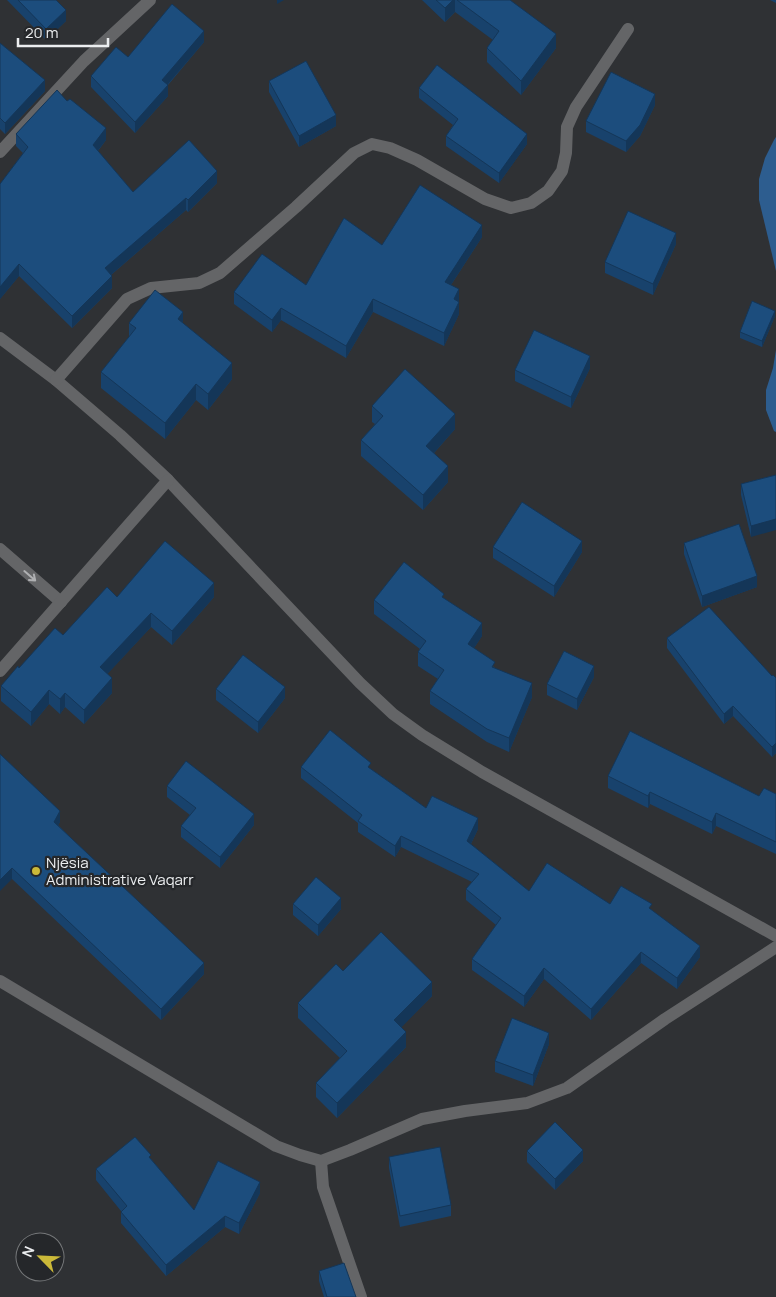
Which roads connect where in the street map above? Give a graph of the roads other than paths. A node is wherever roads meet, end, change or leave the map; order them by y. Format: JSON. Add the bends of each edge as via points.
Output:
{"nodes":[{"id":1,"x":150,"y":0,"type":"edge"},
{"id":2,"x":628,"y":29,"type":"dead end"},
{"id":3,"x":0,"y":152,"type":"edge"},
{"id":4,"x":0,"y":338,"type":"edge"},
{"id":5,"x":56,"y":380,"type":"junction"},
{"id":6,"x":168,"y":480,"type":"junction"},
{"id":7,"x":0,"y":549,"type":"edge"},
{"id":8,"x":61,"y":602,"type":"junction"},
{"id":9,"x":0,"y":671,"type":"edge"},
{"id":10,"x":776,"y":936,"type":"edge"},
{"id":11,"x":776,"y":947,"type":"edge"},
{"id":12,"x":0,"y":981,"type":"edge"},
{"id":13,"x":321,"y":1161,"type":"junction"},
{"id":14,"x":361,"y":1297,"type":"edge"}],
"edges":[{"from":1,"to":3,"type":"street","via":[[84,61]]},
{"from":2,"to":5,"type":"street","via":[[576,107],[567,127],[562,171],[548,191],[531,203],[511,208],[485,200],[417,160],[372,144],[354,153],[220,272],[199,283],[151,288],[126,300]]},
{"from":4,"to":5,"type":"street"},
{"from":5,"to":6,"type":"street"},
{"from":6,"to":8,"type":"street"},
{"from":6,"to":10,"type":"street","via":[[393,714],[482,772]]},
{"from":7,"to":8,"type":"street","one_way":true},
{"from":8,"to":9,"type":"street"},
{"from":11,"to":13,"type":"street","via":[[665,1019],[568,1088],[527,1103],[422,1119]]},
{"from":12,"to":13,"type":"street","via":[[276,1146]]},
{"from":13,"to":14,"type":"street","via":[[323,1187]]}]}
